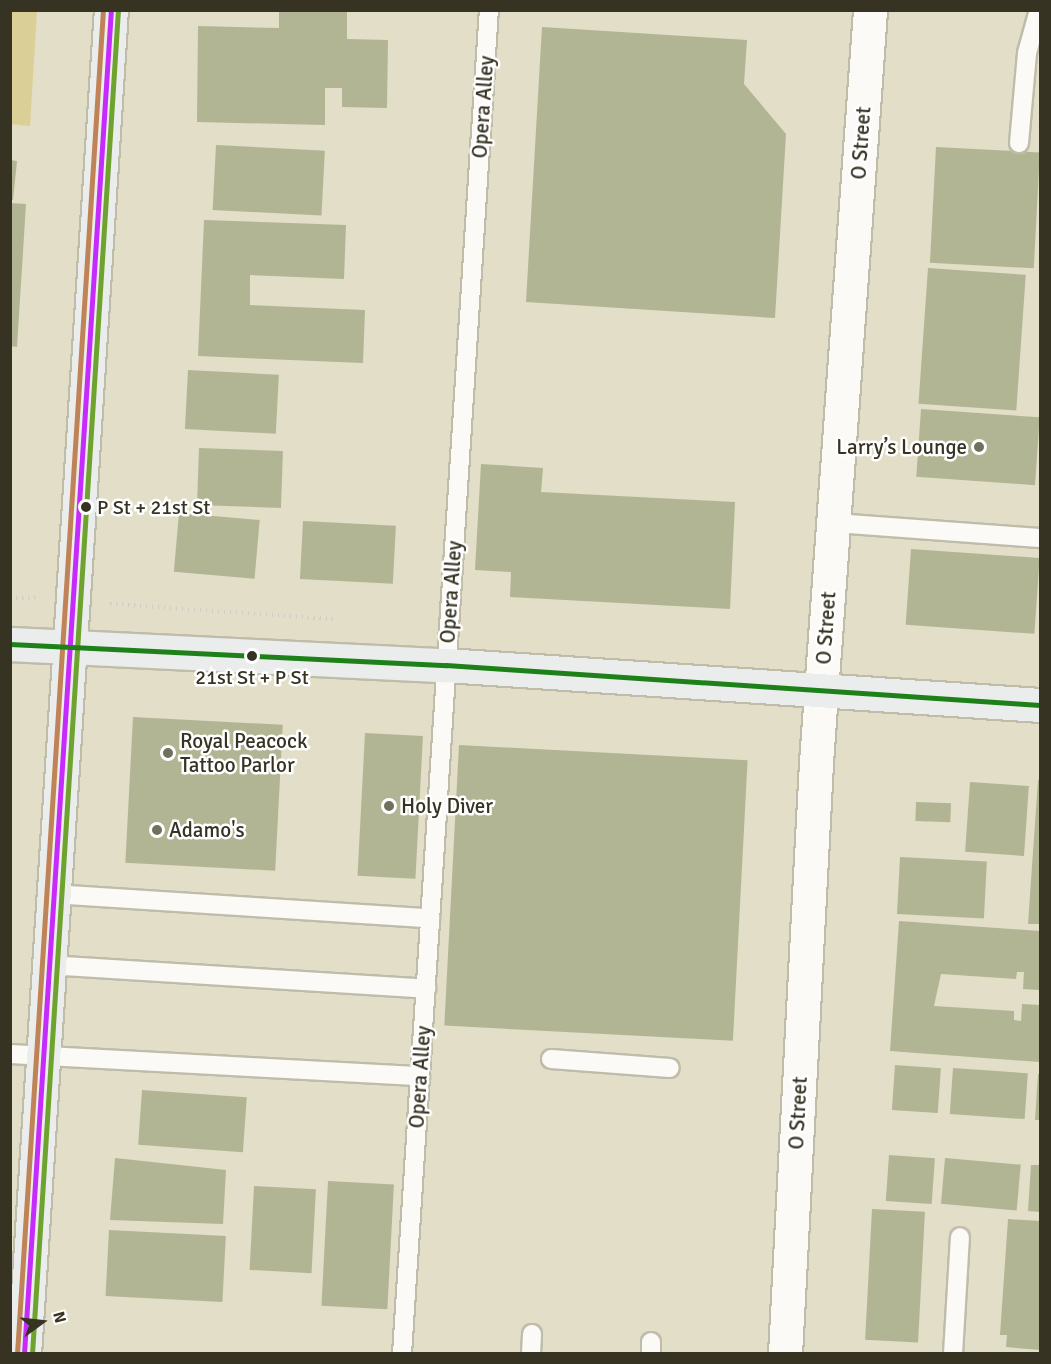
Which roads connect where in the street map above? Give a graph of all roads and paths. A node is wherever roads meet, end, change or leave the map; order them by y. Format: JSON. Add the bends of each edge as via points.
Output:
{"nodes":[{"id":1,"x":111,"y":10,"type":"edge"},
{"id":2,"x":489,"y":10,"type":"edge"},
{"id":3,"x":870,"y":10,"type":"edge"},
{"id":4,"x":1039,"y":10,"type":"edge"},
{"id":5,"x":1019,"y":143,"type":"dead end"},
{"id":6,"x":834,"y":523,"type":"junction"},
{"id":7,"x":1041,"y":538,"type":"edge"},
{"id":8,"x":10,"y":644,"type":"edge"},
{"id":9,"x":70,"y":648,"type":"junction"},
{"id":10,"x":446,"y":665,"type":"junction"},
{"id":11,"x":823,"y":690,"type":"junction"},
{"id":12,"x":1041,"y":705,"type":"edge"},
{"id":13,"x":54,"y":894,"type":"junction"},
{"id":14,"x":430,"y":918,"type":"junction"},
{"id":15,"x":49,"y":965,"type":"junction"},
{"id":16,"x":426,"y":989,"type":"junction"},
{"id":17,"x":10,"y":1054,"type":"edge"},
{"id":18,"x":43,"y":1057,"type":"junction"},
{"id":19,"x":551,"y":1059,"type":"dead end"},
{"id":20,"x":670,"y":1068,"type":"dead end"},
{"id":21,"x":420,"y":1076,"type":"junction"},
{"id":22,"x":960,"y":1237,"type":"dead end"},
{"id":23,"x":532,"y":1334,"type":"dead end"},
{"id":24,"x":24,"y":1353,"type":"edge"},
{"id":25,"x":402,"y":1353,"type":"edge"},
{"id":26,"x":531,"y":1353,"type":"edge"},
{"id":27,"x":785,"y":1353,"type":"edge"},
{"id":28,"x":953,"y":1353,"type":"edge"}],
"edges":[{"from":1,"to":9,"type":"main road"},
{"from":2,"to":10,"type":"lane","name":"Opera Alley"},
{"from":3,"to":6,"type":"street","name":"O Street"},
{"from":4,"to":5,"type":"lane","via":[[1027,53]]},
{"from":6,"to":7,"type":"lane"},
{"from":6,"to":11,"type":"street","name":"O Street"},
{"from":8,"to":9,"type":"main road"},
{"from":9,"to":10,"type":"main road"},
{"from":9,"to":13,"type":"main road"},
{"from":10,"to":11,"type":"main road"},
{"from":10,"to":14,"type":"lane","name":"Opera Alley"},
{"from":11,"to":12,"type":"main road"},
{"from":11,"to":27,"type":"street","name":"O Street"},
{"from":13,"to":14,"type":"lane"},
{"from":13,"to":15,"type":"main road"},
{"from":14,"to":16,"type":"lane","name":"Opera Alley"},
{"from":15,"to":16,"type":"lane"},
{"from":15,"to":18,"type":"main road"},
{"from":16,"to":21,"type":"lane","name":"Opera Alley"},
{"from":17,"to":18,"type":"lane"},
{"from":18,"to":21,"type":"lane"},
{"from":18,"to":24,"type":"main road"},
{"from":19,"to":20,"type":"lane"},
{"from":21,"to":25,"type":"lane","name":"Opera Alley"},
{"from":22,"to":28,"type":"lane"},
{"from":23,"to":26,"type":"lane"}]}
